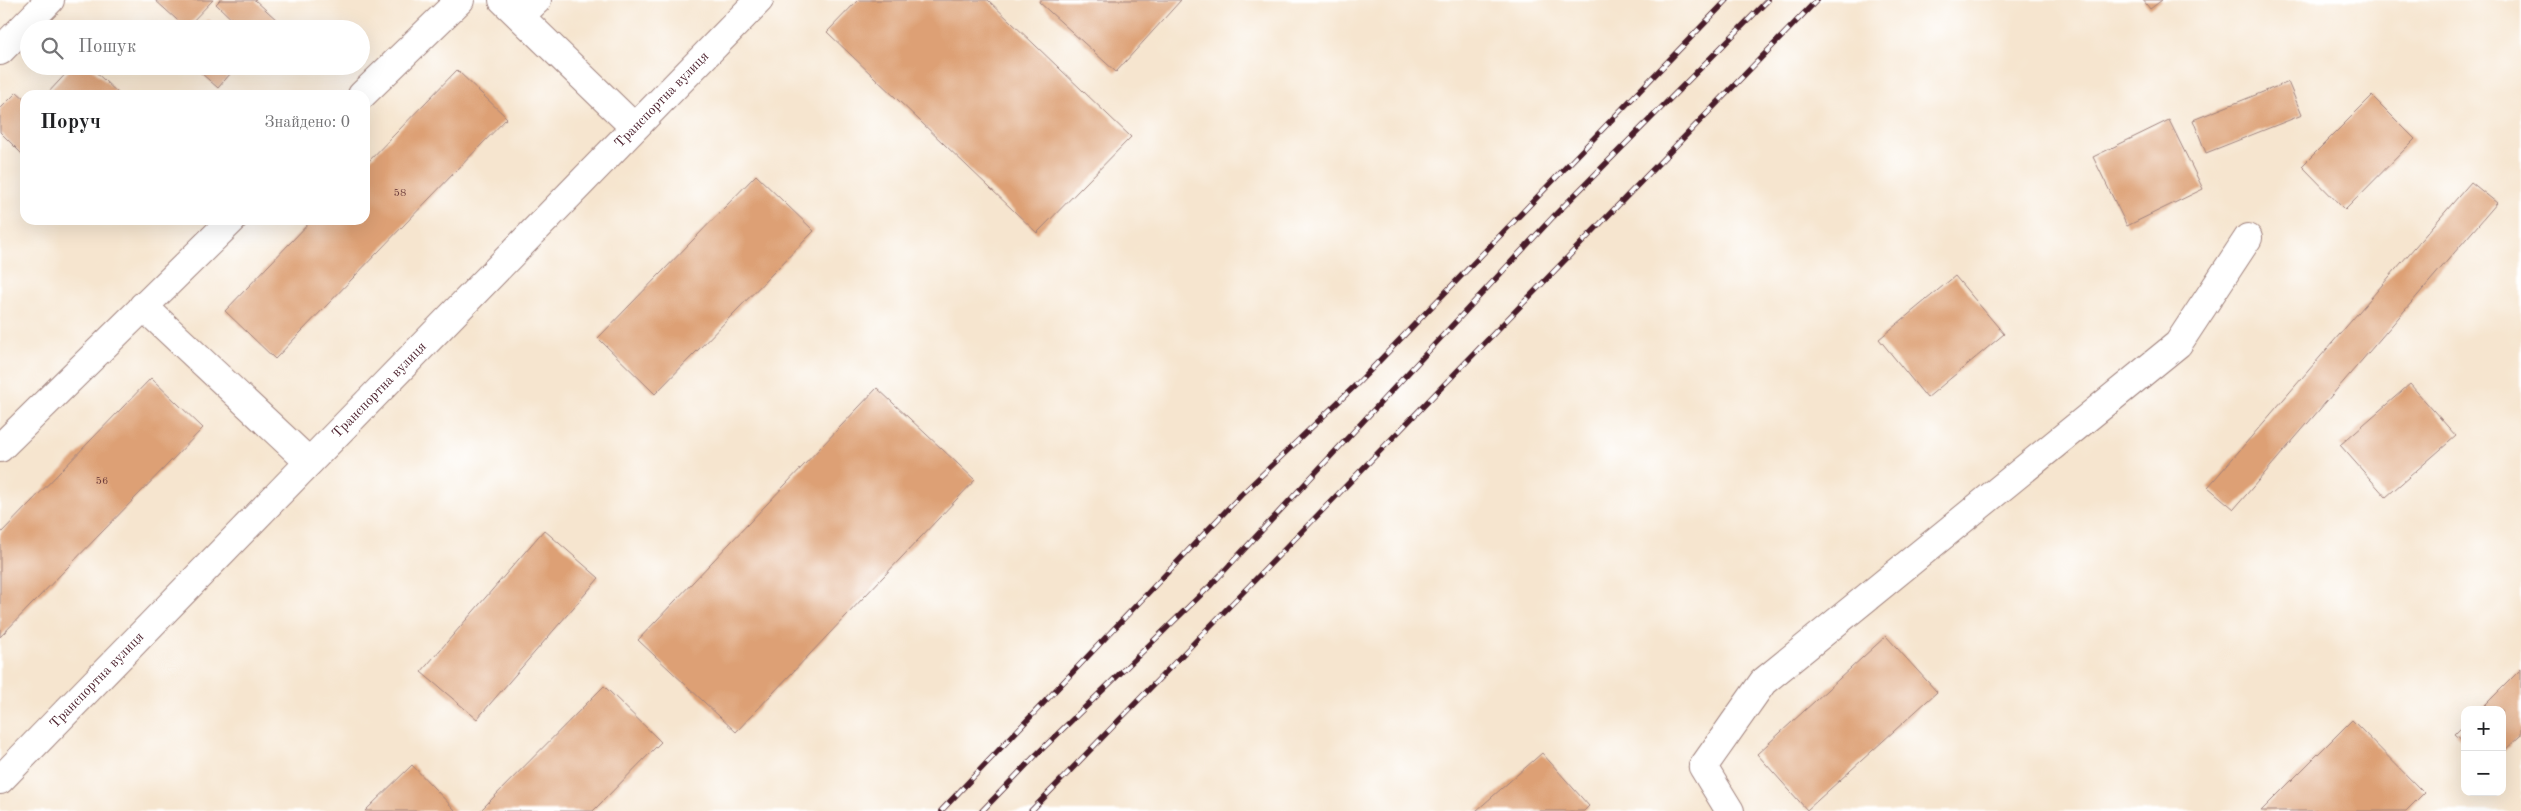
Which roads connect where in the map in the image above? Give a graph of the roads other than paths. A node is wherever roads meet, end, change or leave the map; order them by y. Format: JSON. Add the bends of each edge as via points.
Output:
{"nodes":[{"id":1,"x":50,"y":0,"type":"edge"},
{"id":2,"x":460,"y":0,"type":"edge"},
{"id":3,"x":759,"y":0,"type":"edge"},
{"id":4,"x":520,"y":5,"type":"edge"},
{"id":5,"x":30,"y":20,"type":"edge"},
{"id":6,"x":20,"y":31,"type":"edge"},
{"id":7,"x":0,"y":51,"type":"edge"},
{"id":8,"x":367,"y":90,"type":"edge"},
{"id":9,"x":634,"y":127,"type":"junction"},
{"id":10,"x":227,"y":225,"type":"edge"},
{"id":11,"x":2248,"y":238,"type":"dead end"},
{"id":12,"x":143,"y":306,"type":"junction"},
{"id":13,"x":0,"y":448,"type":"edge"},
{"id":14,"x":309,"y":462,"type":"junction"},
{"id":15,"x":5,"y":765,"type":"edge"},
{"id":16,"x":1730,"y":811,"type":"edge"}],
"edges":[{"from":1,"to":5,"type":"street"},
{"from":2,"to":8,"type":"street"},
{"from":3,"to":9,"type":"street","name":"Транспортна вулиця"},
{"from":4,"to":9,"type":"street"},
{"from":6,"to":7,"type":"street"},
{"from":9,"to":14,"type":"street","name":"Транспортна вулиця"},
{"from":10,"to":12,"type":"street"},
{"from":11,"to":16,"type":"street","via":[[2178,344],[1763,682],[1703,767]]},
{"from":12,"to":13,"type":"street"},
{"from":12,"to":14,"type":"street"},
{"from":14,"to":15,"type":"street","name":"Транспортна вулиця"}]}
